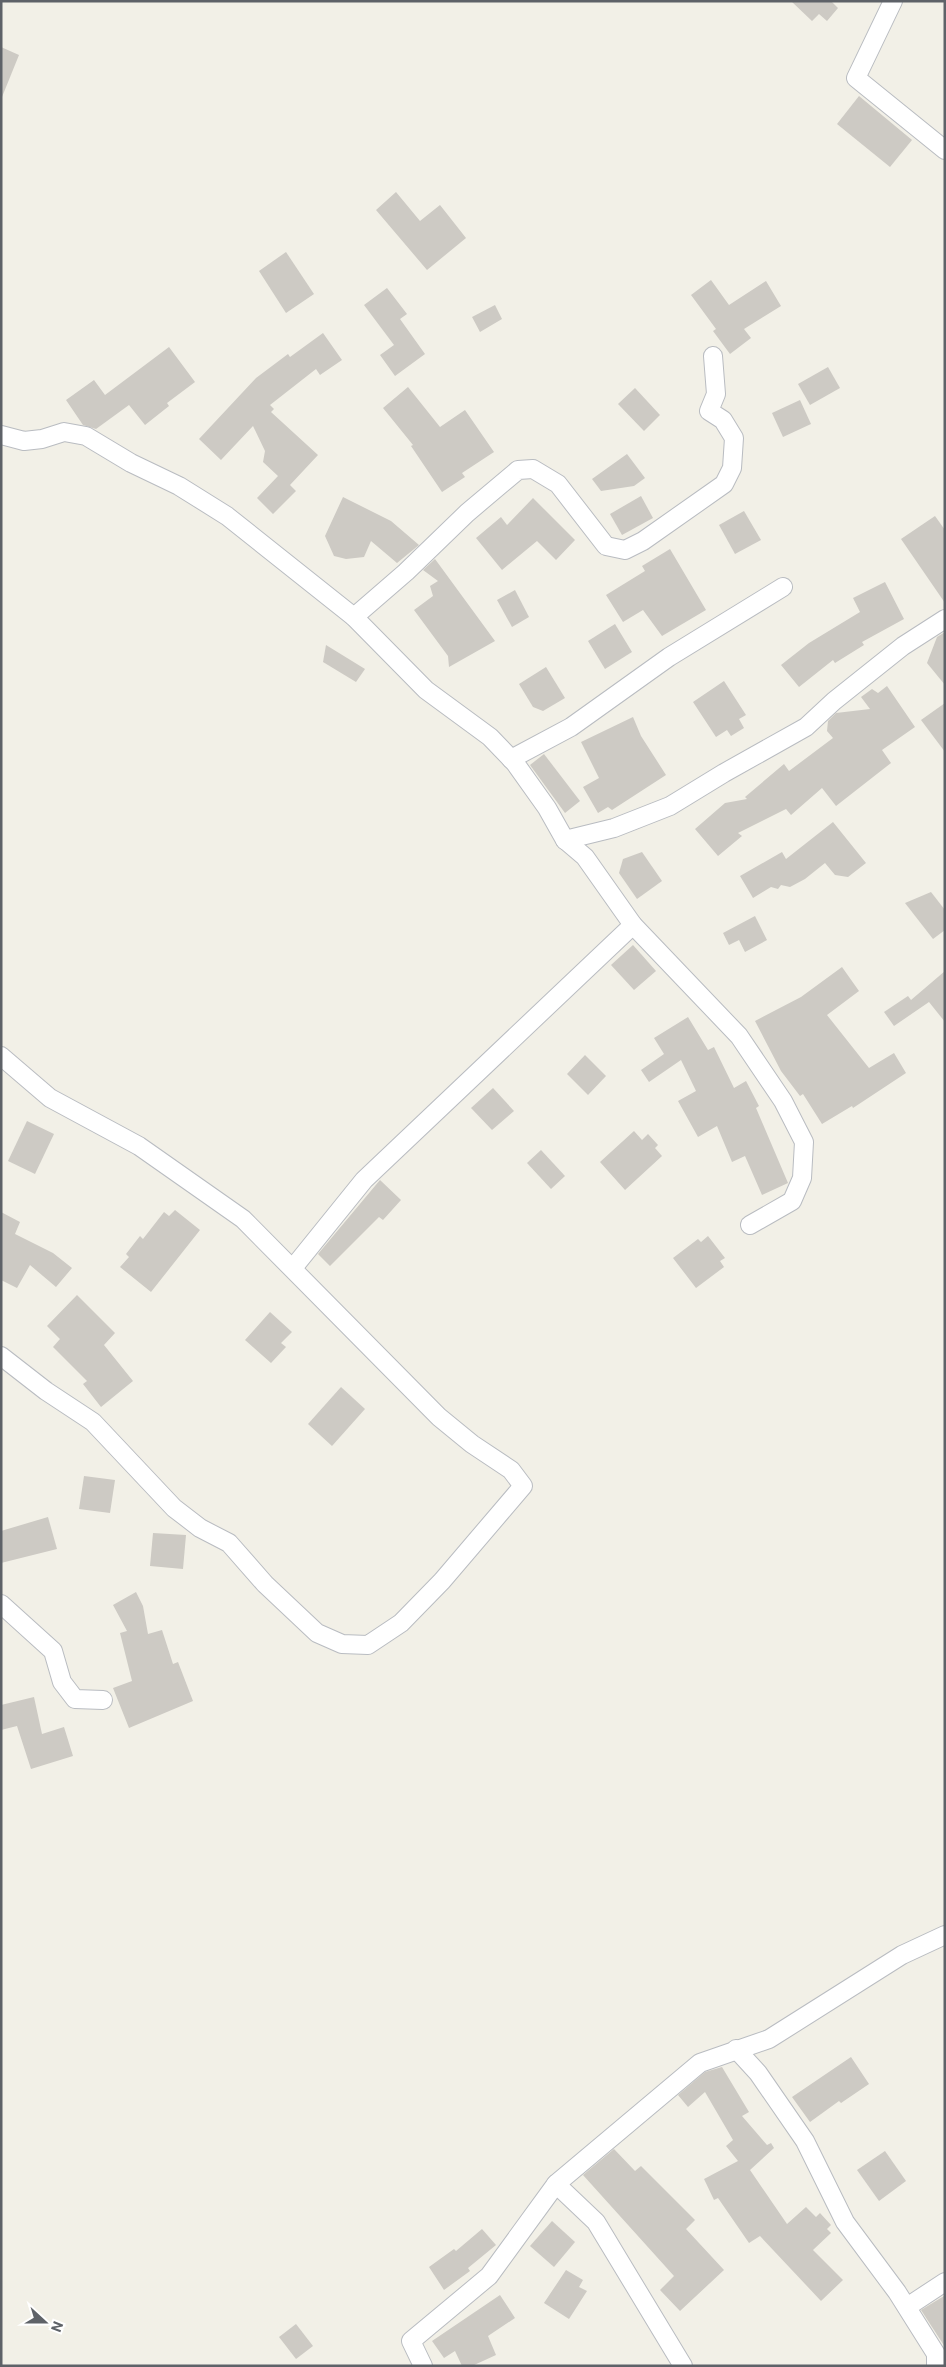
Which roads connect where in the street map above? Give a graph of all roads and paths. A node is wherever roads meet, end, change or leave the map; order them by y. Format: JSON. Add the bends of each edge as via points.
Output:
{"nodes":[{"id":1,"x":893,"y":1,"type":"edge"},
{"id":2,"x":945,"y":150,"type":"edge"},
{"id":3,"x":713,"y":356,"type":"dead end"},
{"id":4,"x":1,"y":435,"type":"edge"},
{"id":5,"x":783,"y":587,"type":"dead end"},
{"id":6,"x":354,"y":617,"type":"junction"},
{"id":7,"x":945,"y":619,"type":"edge"},
{"id":8,"x":511,"y":759,"type":"junction"},
{"id":9,"x":565,"y":840,"type":"junction"},
{"id":10,"x":633,"y":925,"type":"junction"},
{"id":11,"x":1,"y":1056,"type":"edge"},
{"id":12,"x":750,"y":1225,"type":"dead end"},
{"id":13,"x":293,"y":1268,"type":"junction"},
{"id":14,"x":1,"y":1356,"type":"edge"},
{"id":15,"x":1,"y":1604,"type":"edge"},
{"id":16,"x":103,"y":1700,"type":"dead end"},
{"id":17,"x":945,"y":1936,"type":"edge"},
{"id":18,"x":736,"y":2048,"type":"junction"},
{"id":19,"x":556,"y":2184,"type":"junction"},
{"id":20,"x":945,"y":2282,"type":"edge"},
{"id":21,"x":907,"y":2307,"type":"junction"},
{"id":22,"x":423,"y":2366,"type":"edge"},
{"id":23,"x":683,"y":2366,"type":"edge"},
{"id":24,"x":936,"y":2366,"type":"edge"}],
"edges":[{"from":1,"to":2,"type":"street","via":[[856,78]]},
{"from":3,"to":6,"type":"street","via":[[716,394],[709,411],[722,420],[734,438],[732,468],[724,484],[625,550],[606,546],[558,484],[533,469],[518,470]]},
{"from":4,"to":6,"type":"street","via":[[24,441],[64,432],[86,436],[227,516]]},
{"from":5,"to":8,"type":"street","via":[[669,657],[571,727]]},
{"from":6,"to":8,"type":"street","via":[[426,690],[490,737]]},
{"from":7,"to":9,"type":"street","via":[[903,646],[806,727],[670,806],[614,828]]},
{"from":8,"to":9,"type":"street","via":[[547,808]]},
{"from":9,"to":10,"type":"street","via":[[585,857]]},
{"from":10,"to":12,"type":"street","via":[[740,1036],[783,1101],[804,1142],[802,1178],[792,1201]]},
{"from":10,"to":13,"type":"street","via":[[364,1180]]},
{"from":11,"to":13,"type":"street","via":[[50,1098],[138,1146],[243,1219]]},
{"from":13,"to":14,"type":"street","via":[[439,1417],[511,1470],[523,1486],[442,1581],[401,1623],[368,1645],[342,1644],[317,1634],[265,1584],[229,1543],[200,1528],[174,1508],[93,1422]]},
{"from":15,"to":16,"type":"street","via":[[53,1651],[62,1682],[75,1699]]},
{"from":17,"to":18,"type":"street","via":[[902,1956],[769,2038]]},
{"from":18,"to":19,"type":"street","via":[[700,2063]]},
{"from":18,"to":21,"type":"street","via":[[758,2073],[805,2140],[845,2222]]},
{"from":19,"to":22,"type":"street","via":[[489,2276],[411,2341]]},
{"from":19,"to":23,"type":"street","via":[[596,2222]]},
{"from":20,"to":21,"type":"street"},
{"from":21,"to":24,"type":"street","via":[[936,2354]]}]}
